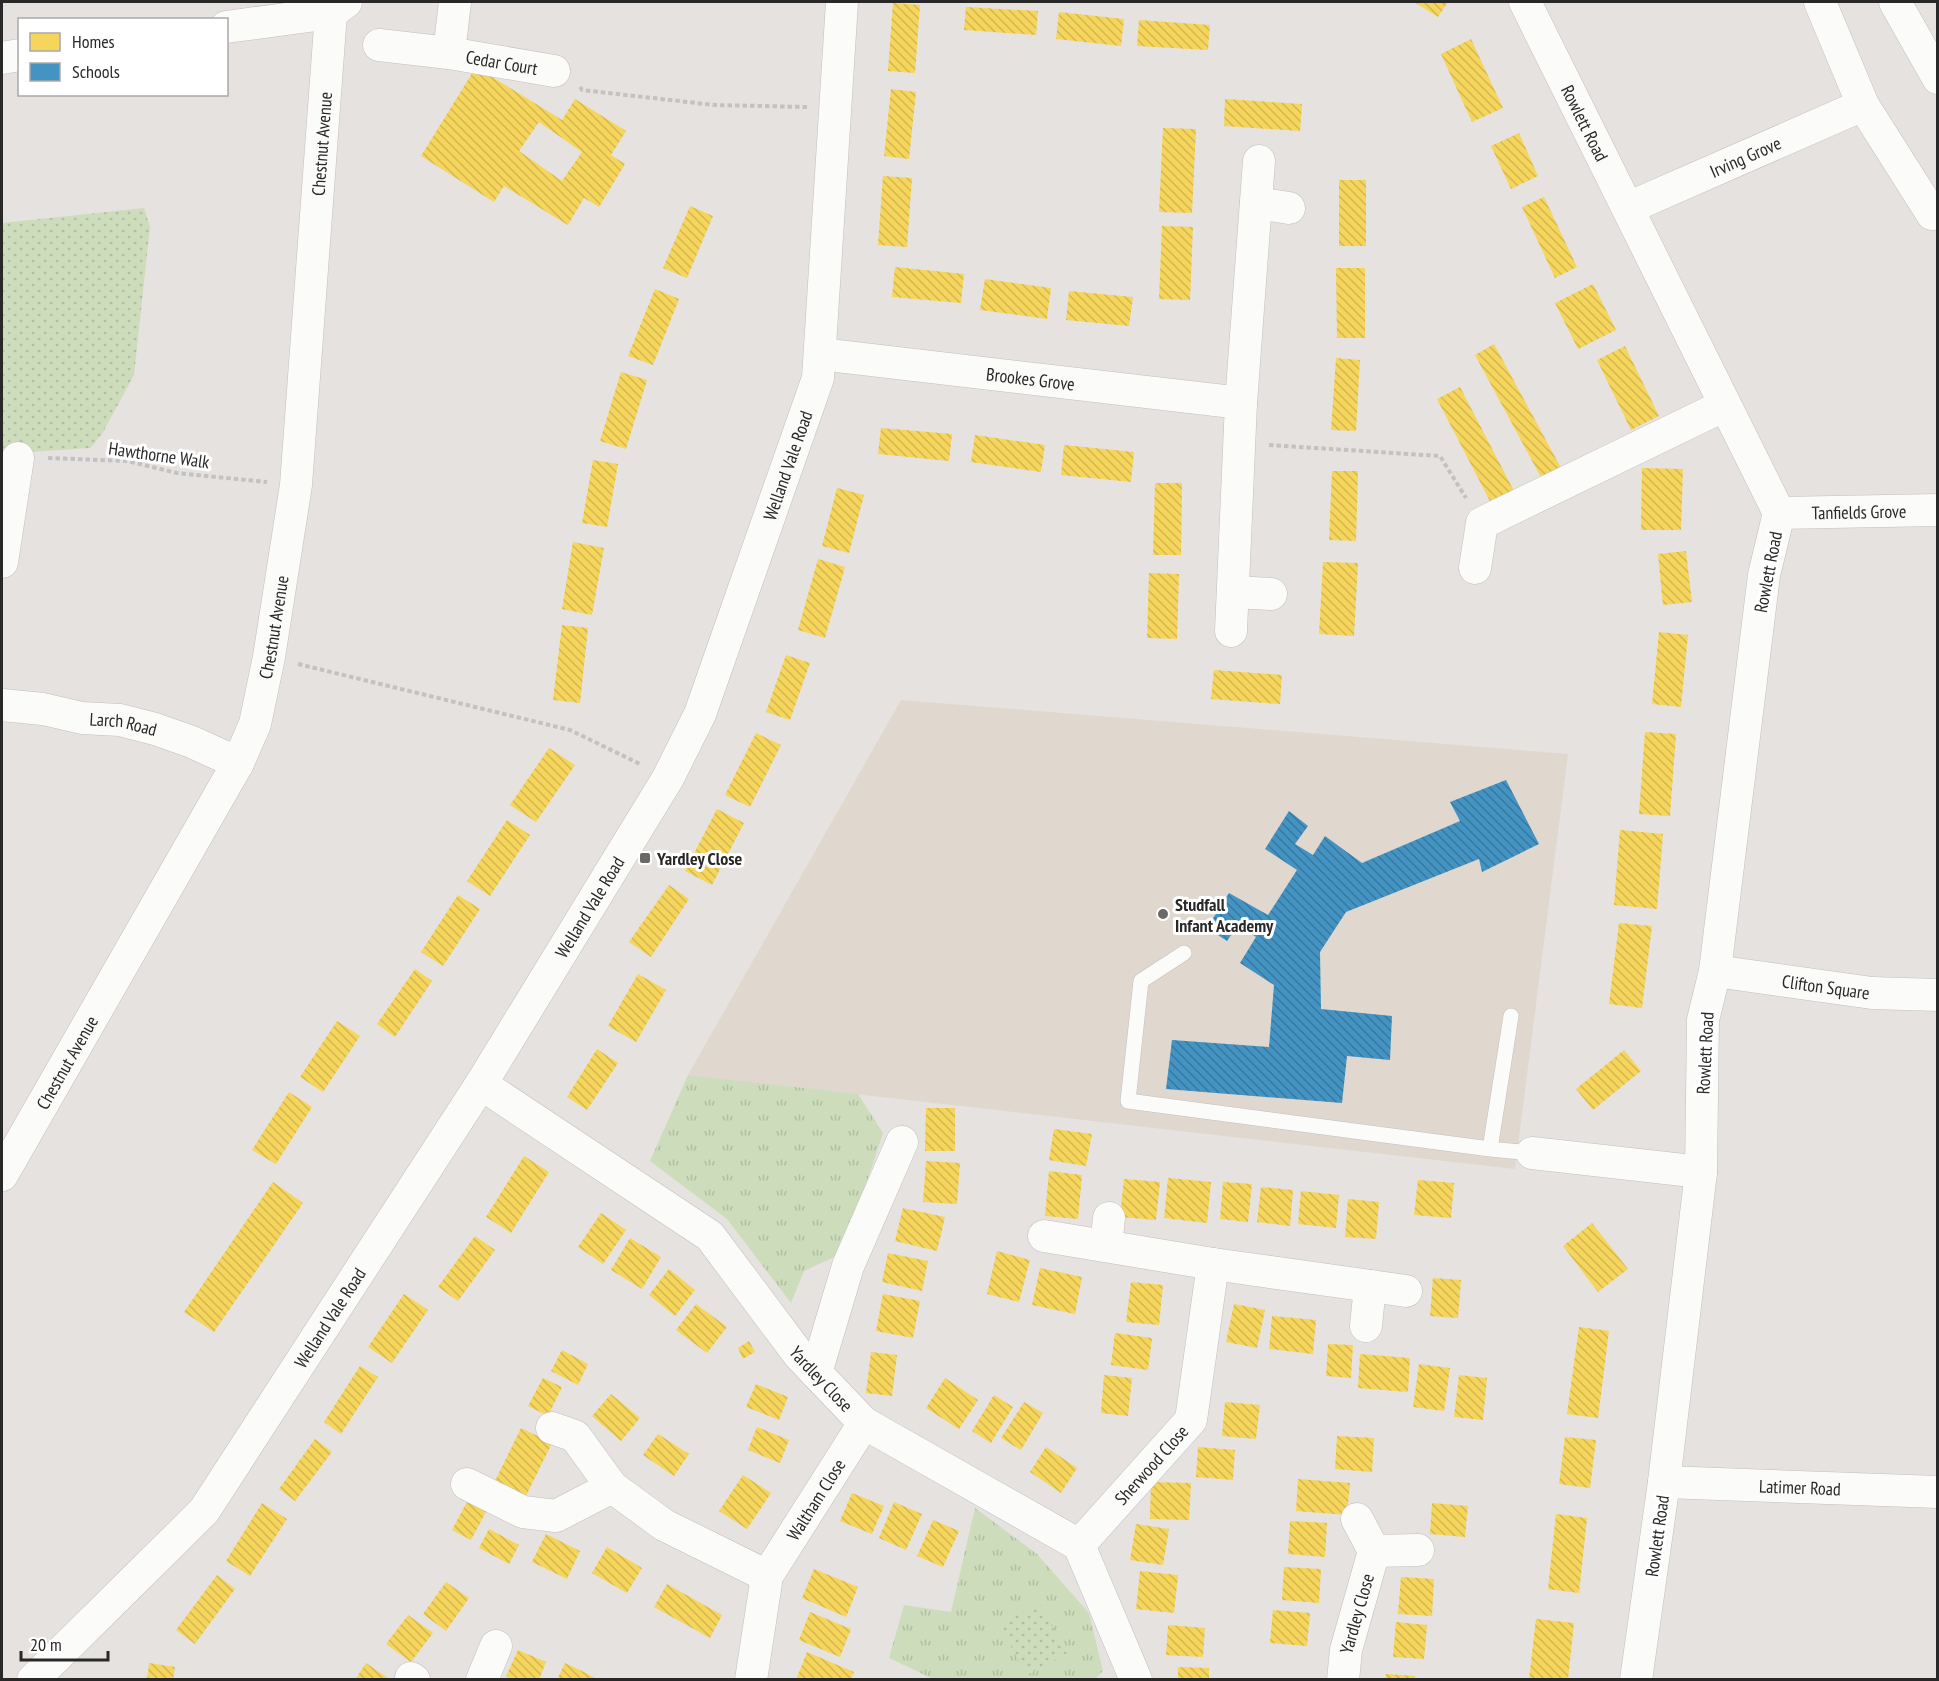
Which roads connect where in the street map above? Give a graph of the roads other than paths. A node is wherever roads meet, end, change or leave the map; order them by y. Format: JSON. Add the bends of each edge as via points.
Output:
{"nodes":[{"id":1,"x":455,"y":2,"type":"edge"},
{"id":2,"x":842,"y":2,"type":"edge"},
{"id":3,"x":1526,"y":2,"type":"edge"},
{"id":4,"x":1820,"y":2,"type":"edge"},
{"id":5,"x":1895,"y":2,"type":"edge"},
{"id":6,"x":339,"y":7,"type":"edge"},
{"id":7,"x":228,"y":27,"type":"edge"},
{"id":8,"x":380,"y":45,"type":"dead end"},
{"id":9,"x":449,"y":53,"type":"junction"},
{"id":10,"x":18,"y":55,"type":"edge"},
{"id":11,"x":2,"y":58,"type":"edge"},
{"id":12,"x":554,"y":70,"type":"road end"},
{"id":13,"x":1938,"y":78,"type":"edge"},
{"id":14,"x":1863,"y":105,"type":"junction"},
{"id":15,"x":1259,"y":161,"type":"dead end"},
{"id":16,"x":1256,"y":203,"type":"junction"},
{"id":17,"x":1289,"y":208,"type":"dead end"},
{"id":18,"x":1628,"y":208,"type":"junction"},
{"id":19,"x":1938,"y":212,"type":"edge"},
{"id":20,"x":820,"y":354,"type":"junction"},
{"id":21,"x":1241,"y":403,"type":"junction"},
{"id":22,"x":1725,"y":405,"type":"junction"},
{"id":23,"x":18,"y":458,"type":"road end"},
{"id":24,"x":1938,"y":510,"type":"edge"},
{"id":25,"x":1779,"y":513,"type":"junction"},
{"id":26,"x":2,"y":562,"type":"edge"},
{"id":27,"x":1475,"y":568,"type":"dead end"},
{"id":28,"x":1233,"y":592,"type":"junction"},
{"id":29,"x":1271,"y":594,"type":"dead end"},
{"id":30,"x":1231,"y":631,"type":"dead end"},
{"id":31,"x":2,"y":705,"type":"edge"},
{"id":32,"x":238,"y":763,"type":"junction"},
{"id":33,"x":1185,"y":953,"type":"dead end"},
{"id":34,"x":1715,"y":971,"type":"junction"},
{"id":35,"x":1938,"y":995,"type":"edge"},
{"id":36,"x":1510,"y":1016,"type":"dead end"},
{"id":37,"x":481,"y":1084,"type":"junction"},
{"id":38,"x":902,"y":1142,"type":"dead end"},
{"id":39,"x":1490,"y":1149,"type":"junction"},
{"id":40,"x":1532,"y":1153,"type":"joint"},
{"id":41,"x":1701,"y":1172,"type":"junction"},
{"id":42,"x":2,"y":1175,"type":"edge"},
{"id":43,"x":1044,"y":1236,"type":"dead end"},
{"id":44,"x":1213,"y":1264,"type":"junction"},
{"id":45,"x":1370,"y":1286,"type":"junction"},
{"id":46,"x":1406,"y":1291,"type":"dead end"},
{"id":47,"x":1366,"y":1326,"type":"dead end"},
{"id":48,"x":816,"y":1373,"type":"junction"},
{"id":49,"x":864,"y":1423,"type":"junction"},
{"id":50,"x":552,"y":1428,"type":"dead end"},
{"id":51,"x":1664,"y":1482,"type":"junction"},
{"id":52,"x":467,"y":1484,"type":"dead end"},
{"id":53,"x":612,"y":1487,"type":"junction"},
{"id":54,"x":1938,"y":1492,"type":"edge"},
{"id":55,"x":1358,"y":1520,"type":"dead end"},
{"id":56,"x":1079,"y":1545,"type":"junction"},
{"id":57,"x":1418,"y":1550,"type":"dead end"},
{"id":58,"x":1374,"y":1551,"type":"junction"},
{"id":59,"x":767,"y":1576,"type":"junction"},
{"id":60,"x":496,"y":1646,"type":"dead end"},
{"id":61,"x":33,"y":1680,"type":"edge"},
{"id":62,"x":482,"y":1680,"type":"edge"},
{"id":63,"x":751,"y":1680,"type":"edge"},
{"id":64,"x":1136,"y":1680,"type":"edge"},
{"id":65,"x":1343,"y":1680,"type":"edge"},
{"id":66,"x":1636,"y":1680,"type":"edge"}],
"edges":[{"from":1,"to":9,"type":"street","name":"Cedar Court"},
{"from":2,"to":20,"type":"street","name":"Welland Vale Road"},
{"from":3,"to":18,"type":"street","name":"Rowlett Road"},
{"from":4,"to":14,"type":"street"},
{"from":5,"to":13,"type":"street"},
{"from":6,"to":7,"type":"street"},
{"from":6,"to":32,"type":"street","name":"Chestnut Avenue","via":[[296,485],[269,657],[255,723]]},
{"from":8,"to":9,"type":"street","name":"Cedar Court"},
{"from":9,"to":12,"type":"street","name":"Cedar Court"},
{"from":10,"to":11,"type":"street"},
{"from":14,"to":18,"type":"street","name":"Irving Grove"},
{"from":14,"to":19,"type":"street","via":[[1932,214]]},
{"from":15,"to":16,"type":"street"},
{"from":16,"to":17,"type":"street"},
{"from":16,"to":21,"type":"street"},
{"from":18,"to":22,"type":"street","name":"Rowlett Road"},
{"from":20,"to":21,"type":"street","name":"Brookes Grove"},
{"from":20,"to":37,"type":"street","name":"Welland Vale Road","via":[[818,378],[700,714],[668,778]]},
{"from":21,"to":28,"type":"street"},
{"from":22,"to":25,"type":"street","name":"Rowlett Road"},
{"from":22,"to":27,"type":"street","via":[[1482,523]]},
{"from":23,"to":26,"type":"street"},
{"from":24,"to":25,"type":"street","name":"Tanfields Grove"},
{"from":25,"to":34,"type":"street","name":"Rowlett Road","via":[[1764,575]]},
{"from":28,"to":29,"type":"street"},
{"from":28,"to":30,"type":"street"},
{"from":31,"to":32,"type":"street","name":"Larch Road","via":[[120,720],[192,742]]},
{"from":32,"to":42,"type":"street","name":"Chestnut Avenue"},
{"from":33,"to":39,"type":"lane","via":[[1141,981],[1128,1101]]},
{"from":34,"to":35,"type":"street","name":"Clifton Square","via":[[1872,993]]},
{"from":34,"to":41,"type":"street","name":"Rowlett Road","via":[[1703,1020]]},
{"from":36,"to":39,"type":"lane"},
{"from":37,"to":48,"type":"street","name":"Yardley Close","via":[[710,1236]]},
{"from":37,"to":61,"type":"street","name":"Welland Vale Road","via":[[204,1511]]},
{"from":38,"to":48,"type":"street","via":[[848,1266]]},
{"from":39,"to":40,"type":"lane"},
{"from":40,"to":41,"type":"street"},
{"from":41,"to":51,"type":"street","name":"Rowlett Road"},
{"from":43,"to":44,"type":"street","via":[[1108,1232]]},
{"from":44,"to":45,"type":"street"},
{"from":44,"to":56,"type":"street","name":"Sherwood Close","via":[[1191,1420]]},
{"from":45,"to":46,"type":"street"},
{"from":45,"to":47,"type":"street"},
{"from":48,"to":49,"type":"street","name":"Yardley Close"},
{"from":49,"to":56,"type":"street","name":"Yardley Close"},
{"from":49,"to":59,"type":"street","name":"Waltham Close"},
{"from":50,"to":53,"type":"street","via":[[575,1436]]},
{"from":51,"to":54,"type":"street","name":"Latimer Road"},
{"from":51,"to":66,"type":"street","name":"Rowlett Road"},
{"from":52,"to":53,"type":"street","via":[[523,1512],[556,1516]]},
{"from":53,"to":59,"type":"street","via":[[664,1525]]},
{"from":55,"to":58,"type":"street","name":"Yardley Close"},
{"from":56,"to":64,"type":"street"},
{"from":57,"to":58,"type":"street","name":"Yardley Close"},
{"from":58,"to":65,"type":"street","name":"Yardley Close","via":[[1346,1650]]},
{"from":59,"to":63,"type":"street","name":"Waltham Close"},
{"from":60,"to":62,"type":"street"}]}
